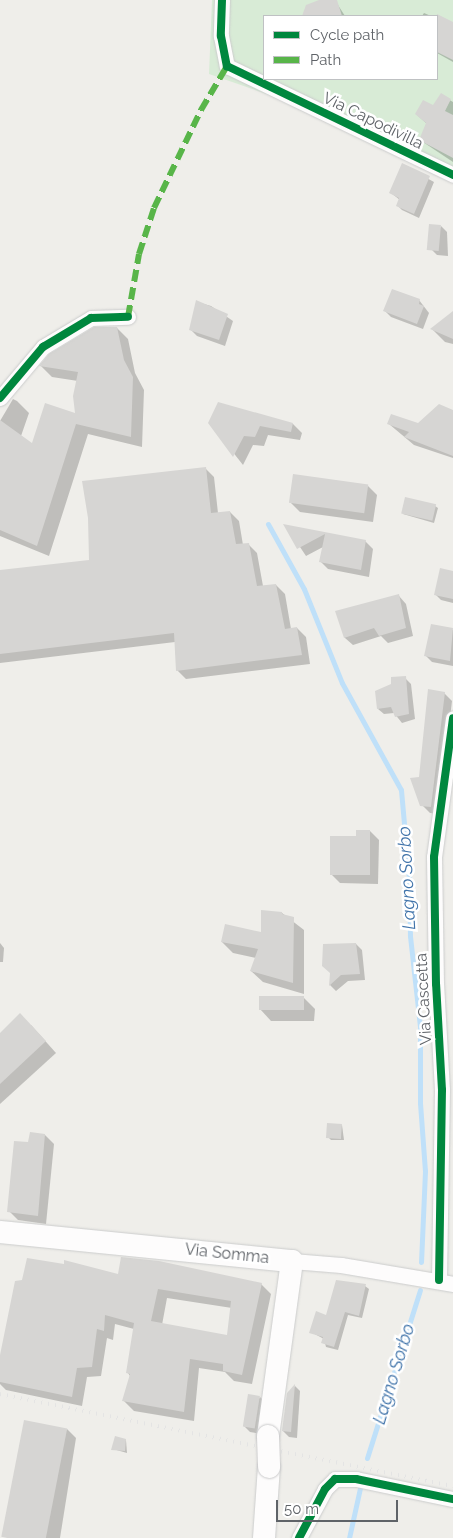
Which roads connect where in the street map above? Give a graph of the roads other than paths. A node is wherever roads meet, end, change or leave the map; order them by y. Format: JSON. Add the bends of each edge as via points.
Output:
{"nodes":[{"id":1,"x":222,"y":0,"type":"edge"},
{"id":2,"x":453,"y":175,"type":"edge"},
{"id":3,"x":128,"y":317,"type":"dead end"},
{"id":4,"x":0,"y":397,"type":"edge"},
{"id":5,"x":453,"y":718,"type":"edge"},
{"id":6,"x":0,"y":1232,"type":"edge"},
{"id":7,"x":292,"y":1261,"type":"junction"},
{"id":8,"x":446,"y":1282,"type":"edge"},
{"id":9,"x":453,"y":1499,"type":"edge"},
{"id":10,"x":264,"y":1538,"type":"edge"},
{"id":11,"x":299,"y":1538,"type":"edge"}],
"edges":[{"from":1,"to":2,"type":"street","name":"Via Capodivilla","via":[[221,36],[227,66]]},
{"from":3,"to":4,"type":"street","via":[[91,318],[43,347]]},
{"from":5,"to":8,"type":"street","name":"Via Cascetta","via":[[434,857]]},
{"from":6,"to":7,"type":"main road","name":"Via Somma"},
{"from":7,"to":8,"type":"street","name":"Via Somma"},
{"from":7,"to":10,"type":"main road","bridge":true,"via":[[268,1436]]},
{"from":9,"to":11,"type":"street","via":[[356,1479],[335,1480],[325,1489]]}]}
